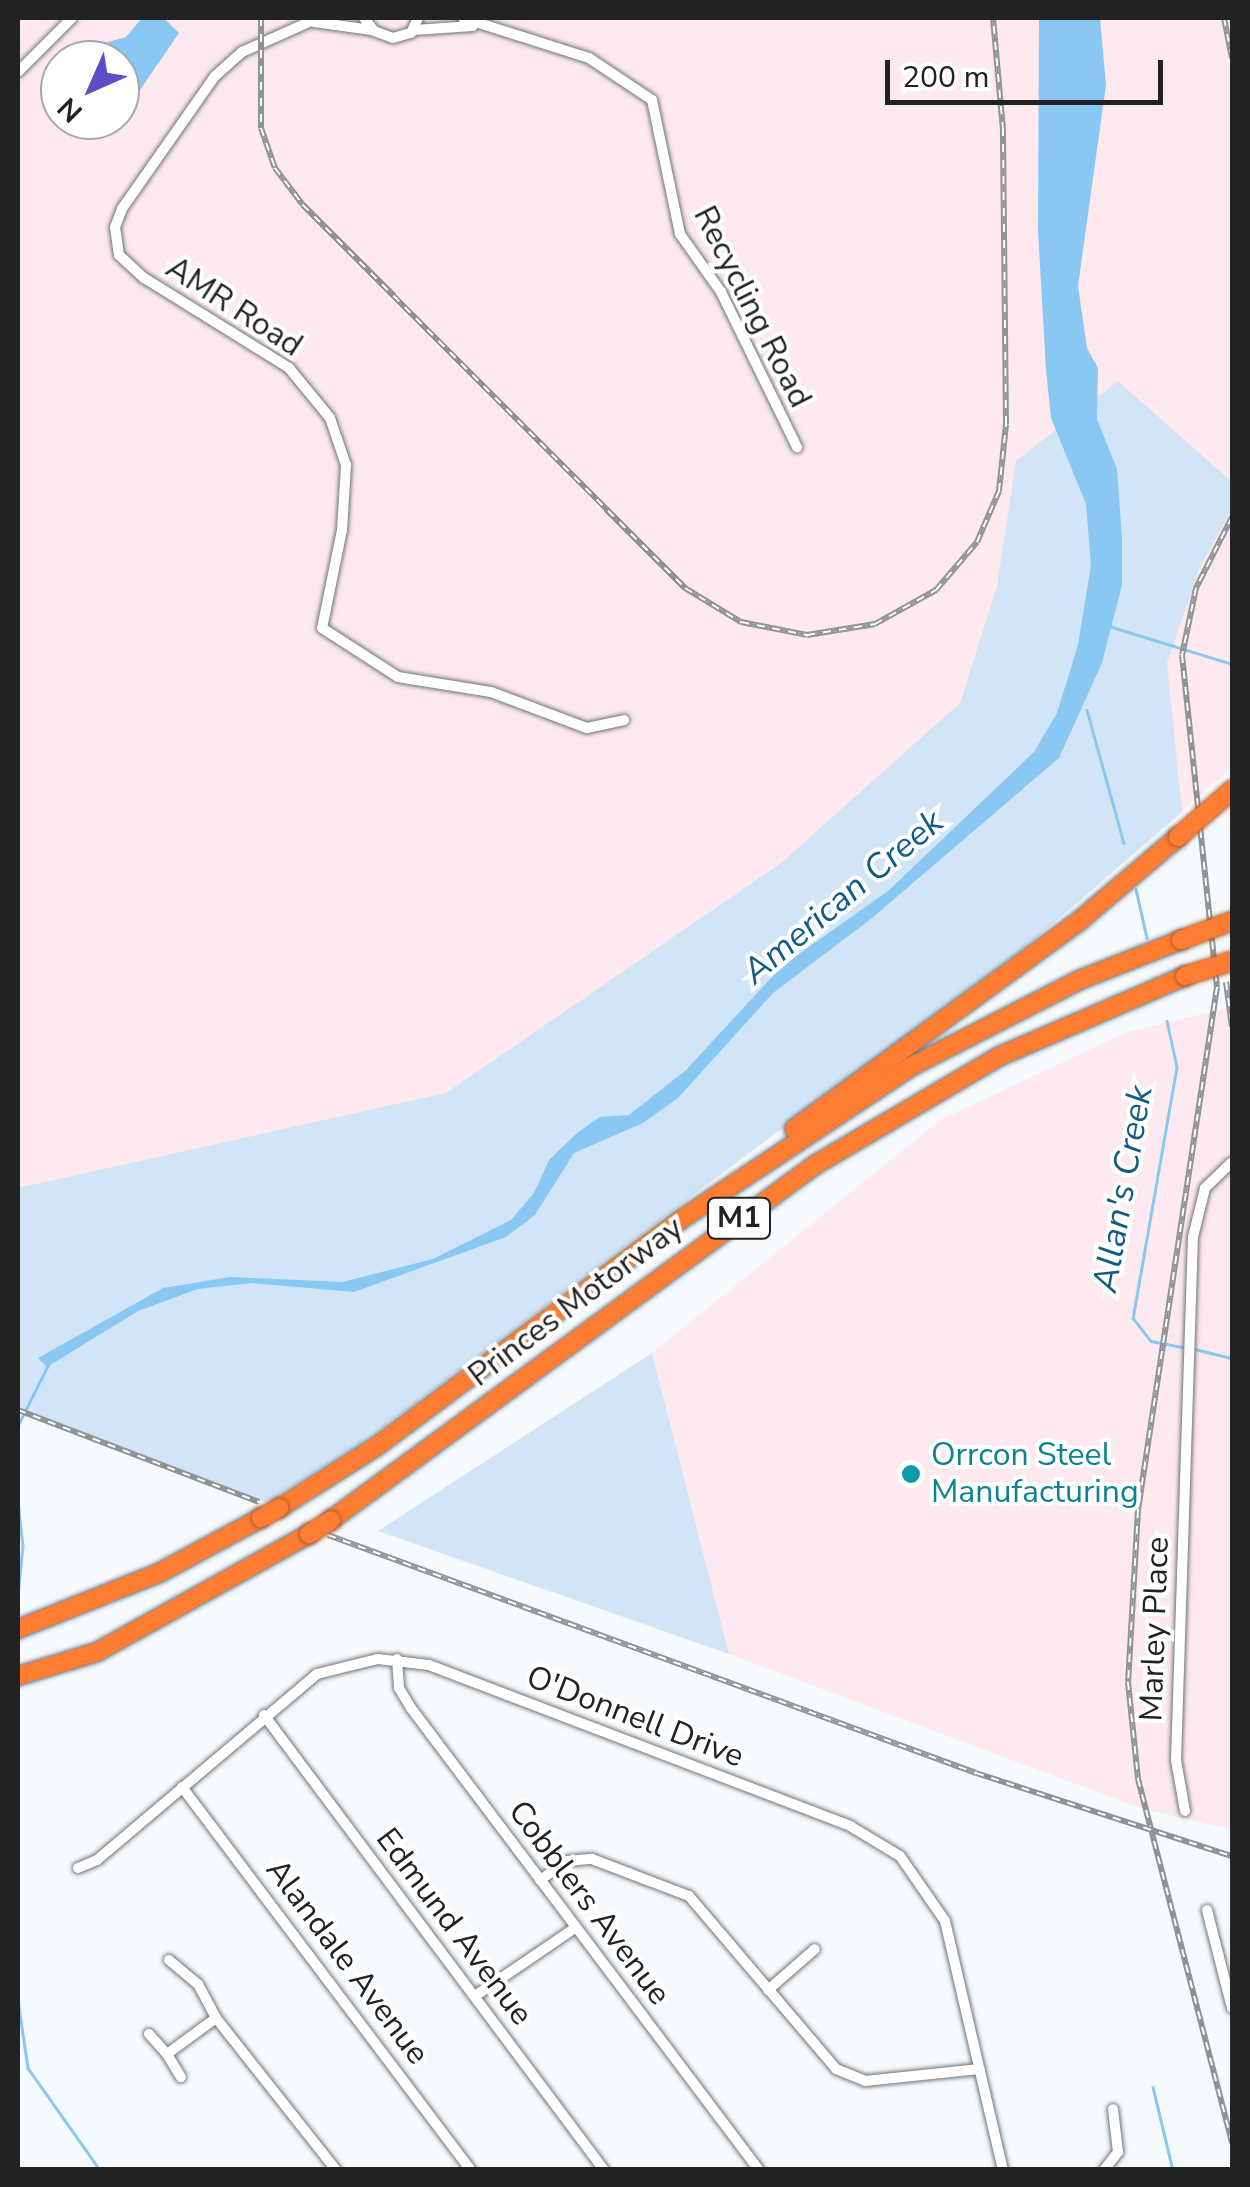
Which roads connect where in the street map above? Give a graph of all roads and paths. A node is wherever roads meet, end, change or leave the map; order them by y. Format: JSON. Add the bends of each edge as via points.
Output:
{"nodes":[{"id":1,"x":72,"y":18,"type":"edge"},
{"id":2,"x":364,"y":18,"type":"edge"},
{"id":3,"x":418,"y":18,"type":"edge"},
{"id":4,"x":463,"y":18,"type":"edge"},
{"id":5,"x":313,"y":20,"type":"edge"},
{"id":6,"x":494,"y":29,"type":"junction"},
{"id":7,"x":414,"y":30,"type":"junction"},
{"id":8,"x":374,"y":31,"type":"junction"},
{"id":9,"x":18,"y":72,"type":"edge"},
{"id":10,"x":797,"y":447,"type":"dead end"},
{"id":11,"x":624,"y":720,"type":"dead end"},
{"id":12,"x":1232,"y":790,"type":"edge"},
{"id":13,"x":1232,"y":921,"type":"edge"},
{"id":14,"x":1232,"y":961,"type":"edge"},
{"id":15,"x":1232,"y":1162,"type":"edge"},
{"id":16,"x":680,"y":1220,"type":"junction"},
{"id":17,"x":18,"y":1629,"type":"edge"},
{"id":18,"x":397,"y":1659,"type":"junction"},
{"id":19,"x":18,"y":1676,"type":"edge"},
{"id":20,"x":264,"y":1716,"type":"junction"},
{"id":21,"x":182,"y":1787,"type":"junction"},
{"id":22,"x":1185,"y":1811,"type":"dead end"},
{"id":23,"x":78,"y":1868,"type":"dead end"},
{"id":24,"x":540,"y":1880,"type":"junction"},
{"id":25,"x":1207,"y":1910,"type":"dead end"},
{"id":26,"x":575,"y":1928,"type":"junction"},
{"id":27,"x":816,"y":1949,"type":"dead end"},
{"id":28,"x":169,"y":1960,"type":"dead end"},
{"id":29,"x":768,"y":1990,"type":"junction"},
{"id":30,"x":474,"y":1996,"type":"junction"},
{"id":31,"x":1232,"y":2008,"type":"edge"},
{"id":32,"x":216,"y":2018,"type":"junction"},
{"id":33,"x":149,"y":2034,"type":"dead end"},
{"id":34,"x":168,"y":2054,"type":"junction"},
{"id":35,"x":980,"y":2069,"type":"junction"},
{"id":36,"x":181,"y":2077,"type":"dead end"},
{"id":37,"x":1113,"y":2109,"type":"dead end"},
{"id":38,"x":336,"y":2170,"type":"edge"},
{"id":39,"x":470,"y":2170,"type":"edge"},
{"id":40,"x":604,"y":2170,"type":"edge"},
{"id":41,"x":759,"y":2170,"type":"edge"},
{"id":42,"x":1003,"y":2170,"type":"edge"},
{"id":43,"x":1104,"y":2170,"type":"edge"}],
"edges":[{"from":1,"to":9,"type":"street"},
{"from":2,"to":8,"type":"street"},
{"from":3,"to":7,"type":"street"},
{"from":4,"to":6,"type":"street","name":"Recycling Road"},
{"from":5,"to":8,"type":"street","name":"AMR Road"},
{"from":5,"to":11,"type":"street","name":"AMR Road","via":[[242,52],[216,76],[122,209],[115,227],[119,255],[144,278],[289,368],[330,418],[346,465],[342,530],[322,628],[398,677],[492,692],[587,728]]},
{"from":6,"to":7,"type":"street","name":"AMR Road"},
{"from":6,"to":10,"type":"street","name":"Recycling Road","via":[[589,58],[652,100],[680,234],[721,292]]},
{"from":7,"to":8,"type":"street","name":"AMR Road","via":[[394,38]]},
{"from":12,"to":16,"type":"highway","bridge":true,"via":[[1078,922],[763,1151]]},
{"from":13,"to":16,"type":"highway","name":"Princes Motorway","number":"M1","bridge":true,"via":[[1079,980],[926,1058]]},
{"from":14,"to":19,"type":"highway","name":"Princes Motorway","number":"M1","bridge":true,"via":[[998,1057],[815,1165],[309,1534],[97,1652]]},
{"from":15,"to":22,"type":"street","name":"Marley Place","via":[[1204,1188],[1193,1237],[1176,1760]]},
{"from":16,"to":17,"type":"highway","name":"Princes Motorway","number":"M1","bridge":true,"via":[[377,1446],[279,1508],[161,1572]]},
{"from":18,"to":20,"type":"street","name":"O'Donnell Drive","via":[[357,1661],[317,1674]]},
{"from":18,"to":24,"type":"street","name":"Cobblers Avenue","via":[[399,1688]]},
{"from":18,"to":35,"type":"street","name":"O'Donnell Drive","via":[[430,1664],[888,1846],[938,1903]]},
{"from":20,"to":21,"type":"street","name":"O'Donnell Drive"},
{"from":20,"to":30,"type":"street","name":"Edmund Avenue"},
{"from":21,"to":23,"type":"street","name":"O'Donnell Drive","via":[[97,1860]]},
{"from":21,"to":39,"type":"street","name":"Alandale Avenue"},
{"from":24,"to":26,"type":"street","name":"Cobblers Avenue"},
{"from":24,"to":29,"type":"street","via":[[568,1861],[592,1860],[689,1896]]},
{"from":25,"to":31,"type":"street"},
{"from":26,"to":30,"type":"street"},
{"from":26,"to":41,"type":"street","name":"Cobblers Avenue"},
{"from":27,"to":29,"type":"street"},
{"from":28,"to":32,"type":"street","via":[[198,1984]]},
{"from":29,"to":35,"type":"street","via":[[816,2052],[865,2081]]},
{"from":30,"to":40,"type":"street","name":"Edmund Avenue"},
{"from":32,"to":34,"type":"street"},
{"from":32,"to":38,"type":"street"},
{"from":33,"to":34,"type":"street"},
{"from":34,"to":36,"type":"street"},
{"from":35,"to":42,"type":"street","name":"O'Donnell Drive"},
{"from":37,"to":43,"type":"street","via":[[1118,2152]]}]}
